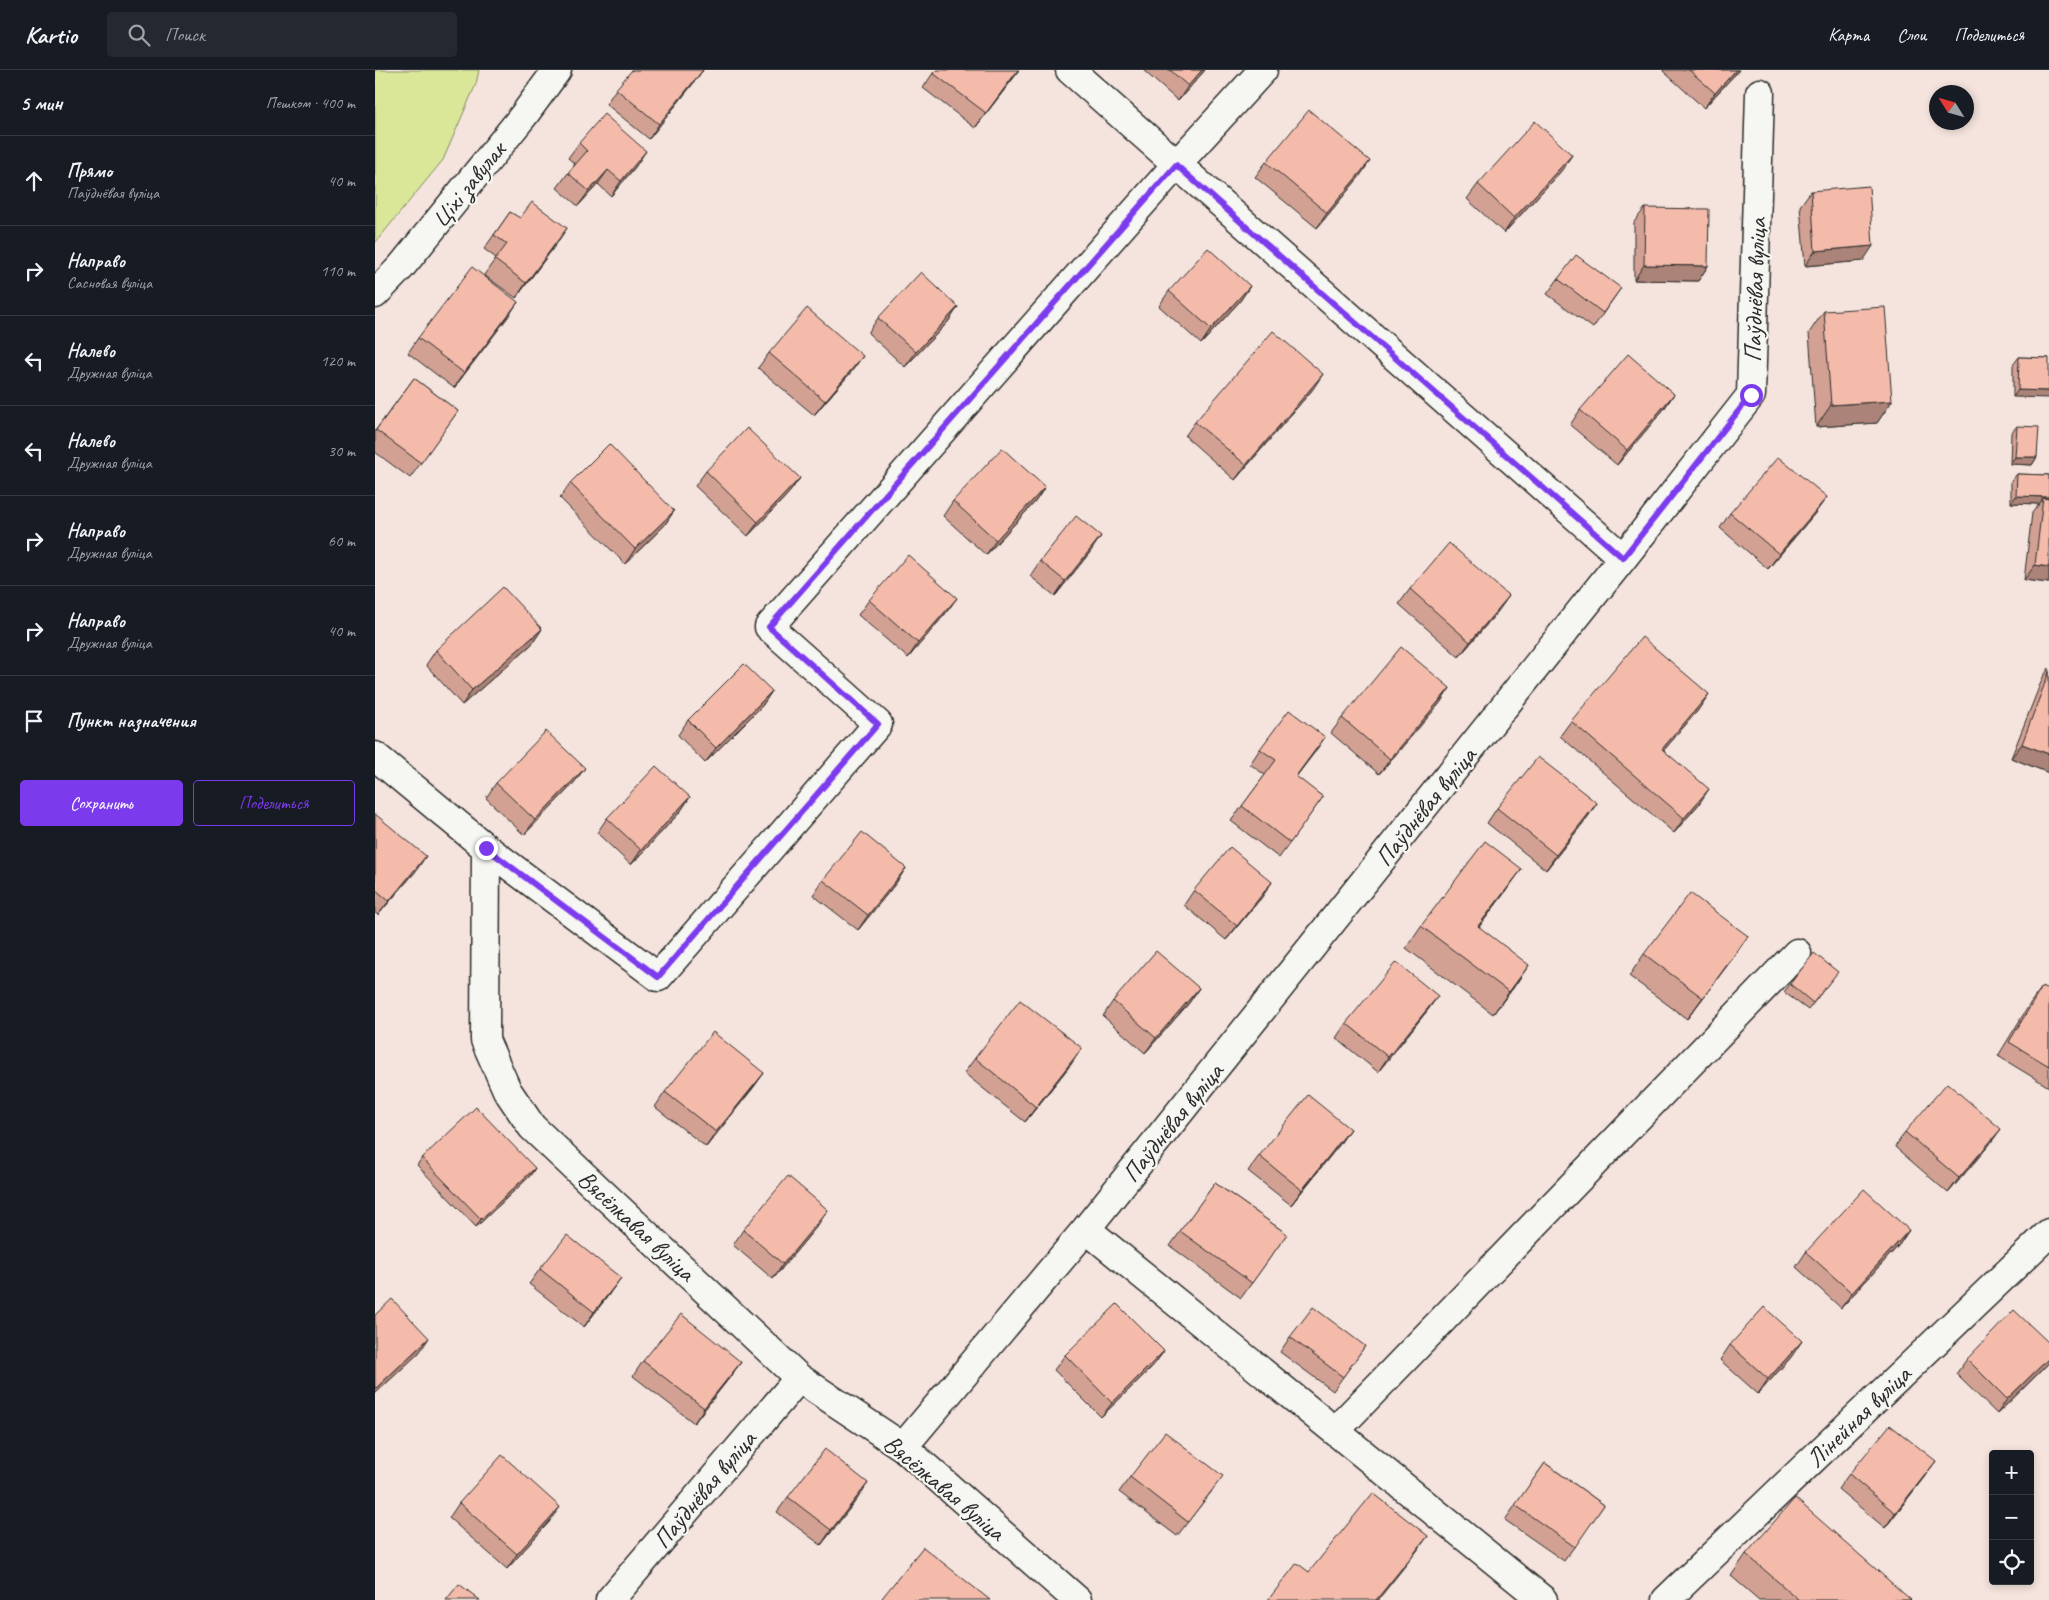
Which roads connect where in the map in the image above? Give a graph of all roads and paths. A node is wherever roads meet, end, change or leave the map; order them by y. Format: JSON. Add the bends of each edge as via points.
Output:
{"nodes":[{"id":1,"x":557,"y":70,"type":"edge"},
{"id":2,"x":1070,"y":70,"type":"edge"},
{"id":3,"x":1263,"y":70,"type":"edge"},
{"id":4,"x":1759,"y":93,"type":"dead end"},
{"id":5,"x":1176,"y":165,"type":"junction"},
{"id":6,"x":375,"y":294,"type":"edge"},
{"id":7,"x":1623,"y":558,"type":"junction"},
{"id":8,"x":375,"y":756,"type":"edge"},
{"id":9,"x":486,"y":848,"type":"junction"},
{"id":10,"x":1797,"y":953,"type":"dead end"},
{"id":11,"x":1086,"y":1229,"type":"junction"},
{"id":12,"x":2049,"y":1233,"type":"edge"},
{"id":13,"x":799,"y":1378,"type":"junction"},
{"id":14,"x":1335,"y":1431,"type":"junction"},
{"id":15,"x":903,"y":1448,"type":"junction"},
{"id":16,"x":610,"y":1600,"type":"edge"},
{"id":17,"x":1077,"y":1600,"type":"edge"},
{"id":18,"x":1543,"y":1600,"type":"edge"},
{"id":19,"x":1666,"y":1600,"type":"edge"}],
"edges":[{"from":1,"to":6,"type":"street","name":"Ціхі завулак","via":[[413,252]]},
{"from":2,"to":5,"type":"street"},
{"from":3,"to":5,"type":"street"},
{"from":4,"to":7,"type":"street","name":"Паўднёвая вуліца","via":[[1751,395]]},
{"from":5,"to":7,"type":"street"},
{"from":5,"to":9,"type":"street","via":[[769,627],[878,724],[658,977]]},
{"from":7,"to":11,"type":"street","name":"Паўднёвая вуліца"},
{"from":8,"to":9,"type":"street"},
{"from":9,"to":13,"type":"street","name":"Вясёлкавая вуліца","via":[[485,1040],[507,1090],[532,1127]]},
{"from":10,"to":14,"type":"street"},
{"from":11,"to":14,"type":"street"},
{"from":11,"to":15,"type":"street","name":"Паўднёвая вуліца"},
{"from":12,"to":19,"type":"street","name":"Лінейная вуліца"},
{"from":13,"to":15,"type":"street","name":"Вясёлкавая вуліца"},
{"from":13,"to":16,"type":"street","name":"Паўднёвая вуліца"},
{"from":14,"to":18,"type":"street"},
{"from":15,"to":17,"type":"street","name":"Вясёлкавая вуліца"}]}
